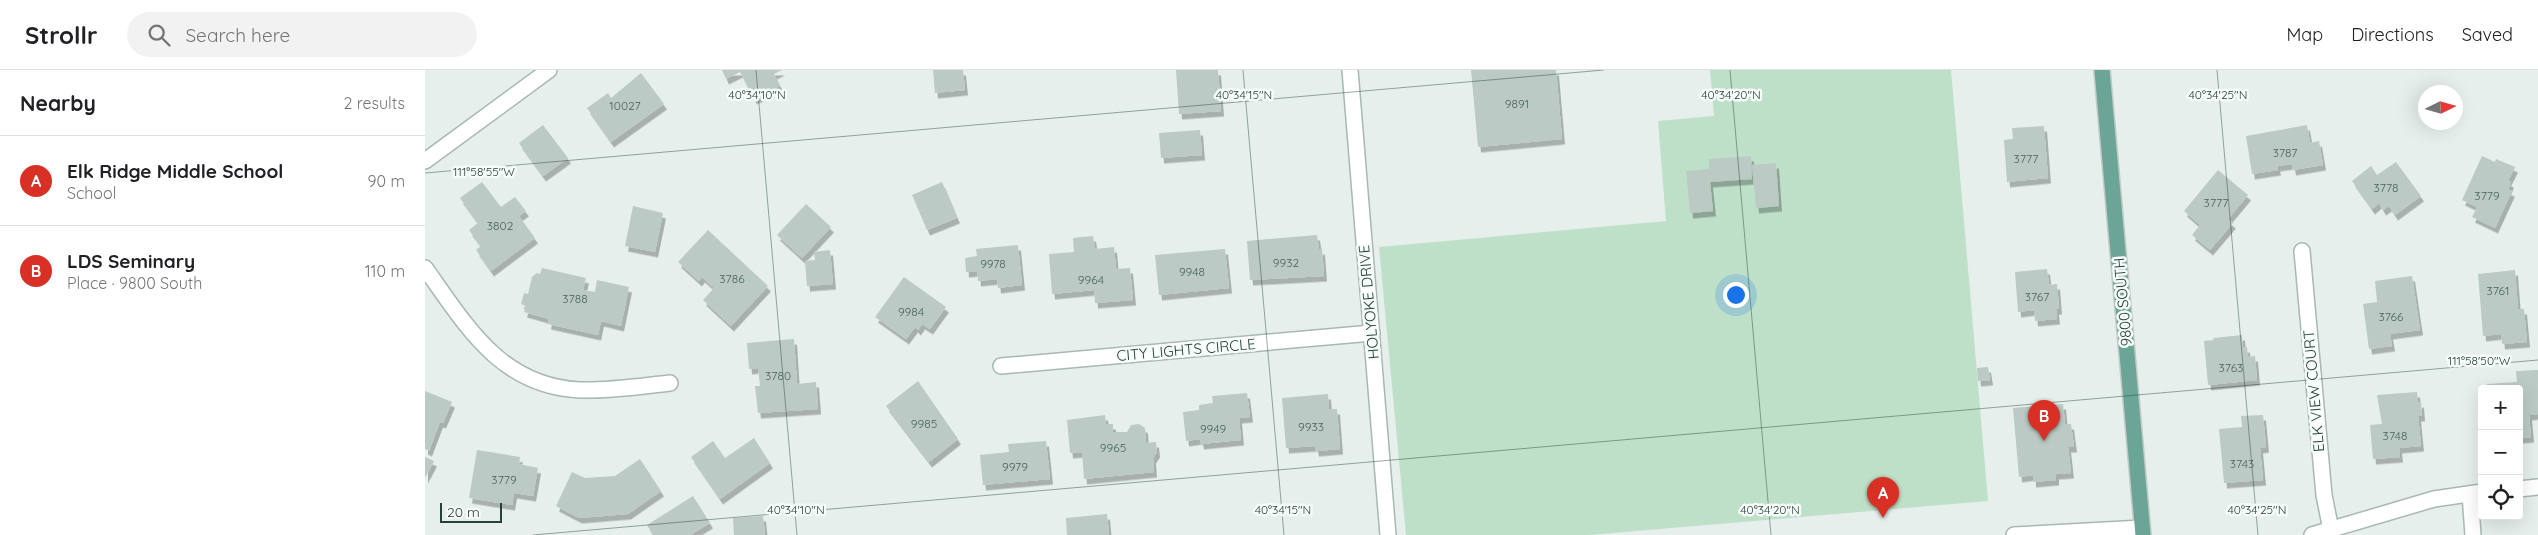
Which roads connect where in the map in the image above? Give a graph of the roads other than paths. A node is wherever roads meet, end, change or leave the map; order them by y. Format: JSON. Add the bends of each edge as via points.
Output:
{"nodes":[{"id":1,"x":549,"y":70,"type":"edge"},
{"id":2,"x":1351,"y":70,"type":"edge"},
{"id":3,"x":2102,"y":70,"type":"edge"},
{"id":4,"x":425,"y":161,"type":"edge"},
{"id":5,"x":2302,"y":251,"type":"dead end"},
{"id":6,"x":425,"y":268,"type":"edge"},
{"id":7,"x":1372,"y":333,"type":"junction"},
{"id":8,"x":1001,"y":366,"type":"dead end"},
{"id":9,"x":671,"y":383,"type":"dead end"},
{"id":10,"x":2538,"y":487,"type":"edge"},
{"id":11,"x":2523,"y":489,"type":"edge"},
{"id":12,"x":2476,"y":493,"type":"edge"},
{"id":13,"x":2331,"y":530,"type":"junction"},
{"id":14,"x":2143,"y":531,"type":"edge"},
{"id":15,"x":1388,"y":535,"type":"edge"},
{"id":16,"x":2014,"y":535,"type":"edge"},
{"id":17,"x":2312,"y":535,"type":"edge"},
{"id":18,"x":2473,"y":535,"type":"edge"}],
"edges":[{"from":1,"to":4,"type":"street"},
{"from":2,"to":7,"type":"street","name":"HOLYOKE DRIVE"},
{"from":3,"to":14,"type":"main road","name":"9800 SOUTH"},
{"from":5,"to":13,"type":"street","name":"ELK VIEW COURT","via":[[2323,495]]},
{"from":6,"to":9,"type":"street","via":[[475,337],[499,361],[529,378],[578,390]]},
{"from":7,"to":8,"type":"street","name":"CITY LIGHTS CIRCLE"},
{"from":7,"to":15,"type":"street","name":"HOLYOKE DRIVE"},
{"from":10,"to":11,"type":"street"},
{"from":12,"to":13,"type":"street","via":[[2434,499]]},
{"from":12,"to":18,"type":"street"},
{"from":13,"to":17,"type":"street"},
{"from":14,"to":16,"type":"street"}]}
